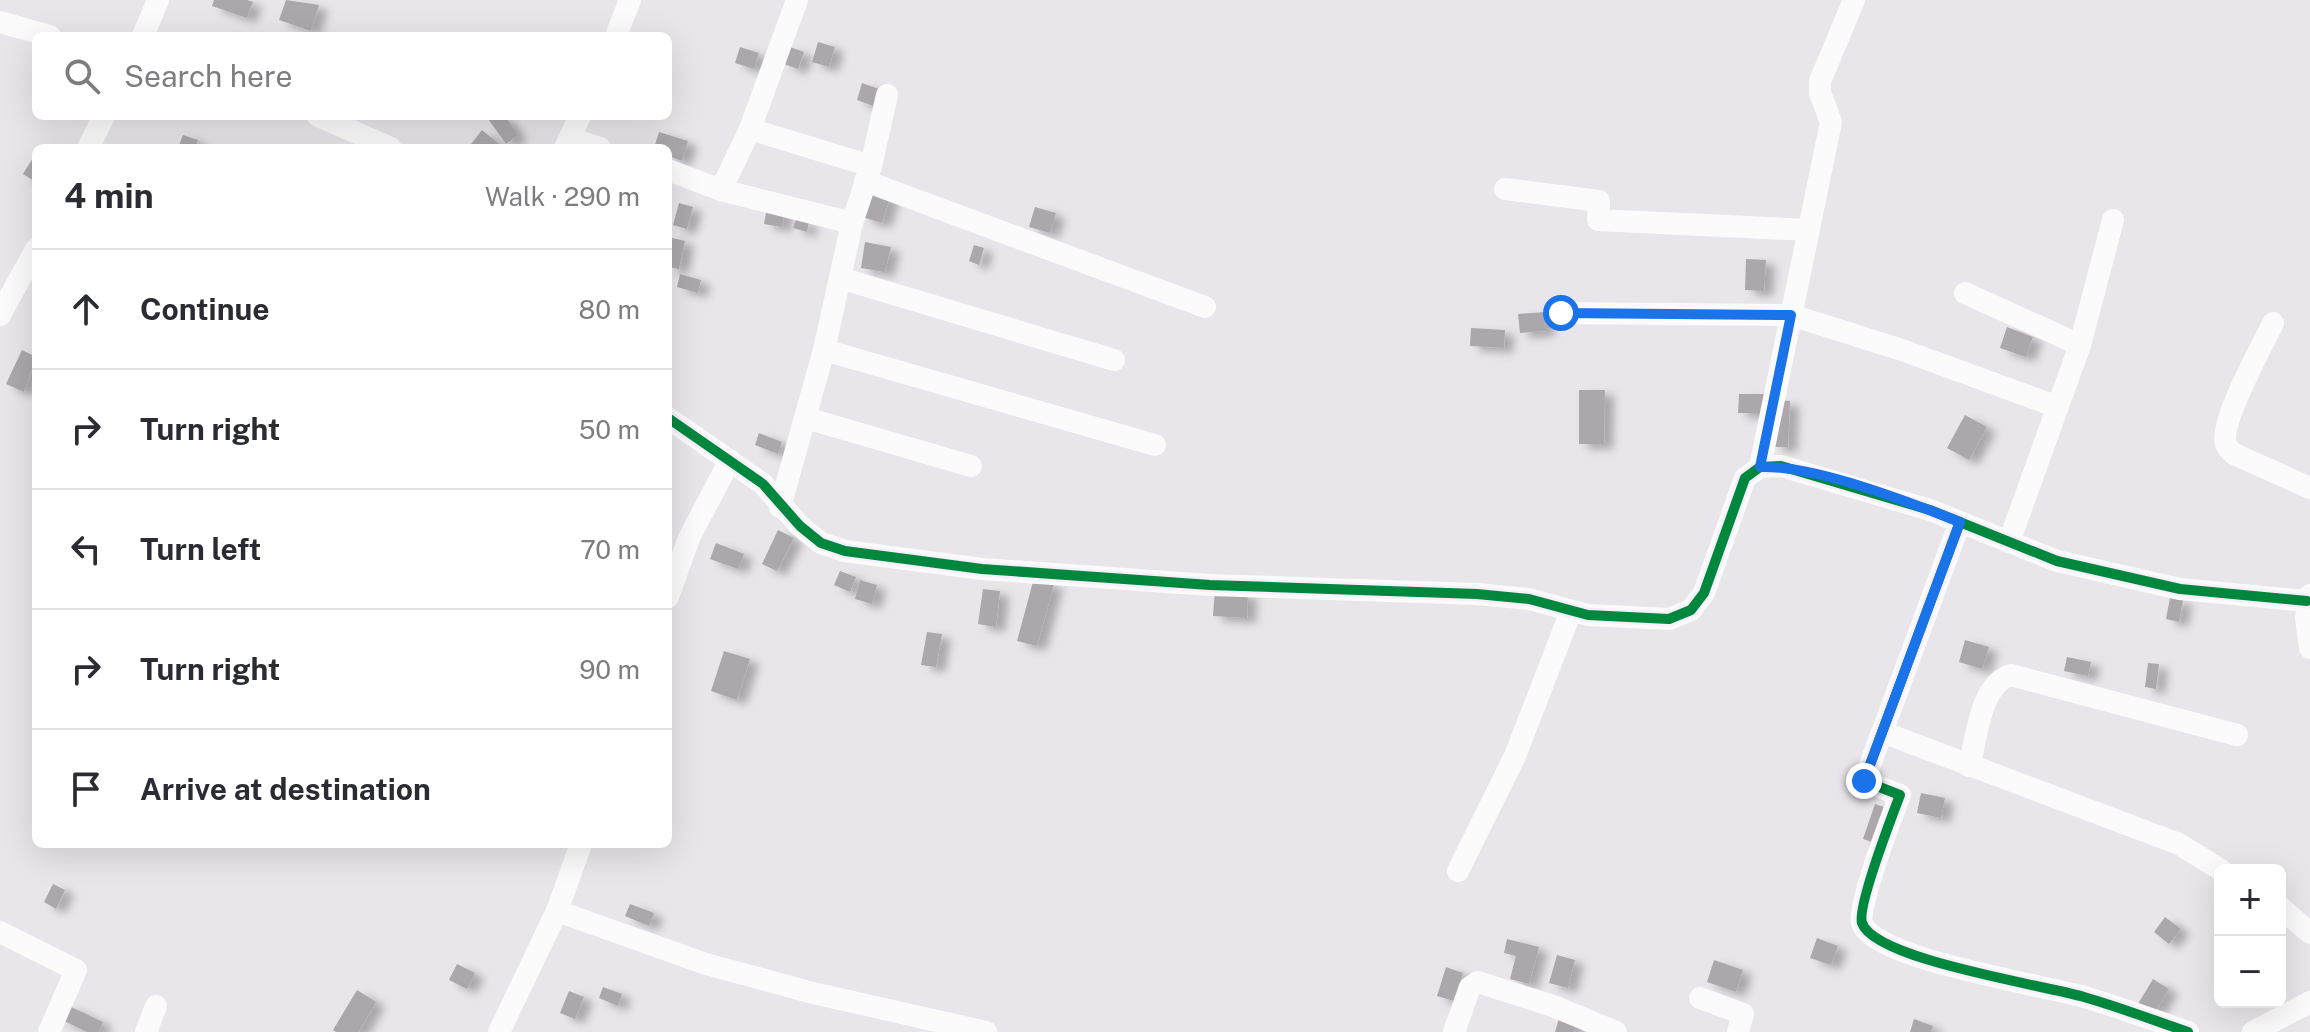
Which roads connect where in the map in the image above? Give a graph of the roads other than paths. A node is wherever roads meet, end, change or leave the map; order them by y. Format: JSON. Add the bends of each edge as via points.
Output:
{"nodes":[{"id":1,"x":158,"y":0,"type":"edge"},
{"id":2,"x":630,"y":0,"type":"edge"},
{"id":3,"x":797,"y":0,"type":"edge"},
{"id":4,"x":1854,"y":0,"type":"edge"},
{"id":5,"x":0,"y":22,"type":"edge"},
{"id":6,"x":36,"y":32,"type":"edge"},
{"id":7,"x":148,"y":32,"type":"edge"},
{"id":8,"x":618,"y":32,"type":"edge"},
{"id":9,"x":887,"y":95,"type":"dead end"},
{"id":10,"x":102,"y":120,"type":"edge"},
{"id":11,"x":327,"y":120,"type":"edge"},
{"id":12,"x":578,"y":120,"type":"edge"},
{"id":13,"x":750,"y":129,"type":"junction"},
{"id":14,"x":567,"y":143,"type":"edge"},
{"id":15,"x":90,"y":144,"type":"edge"},
{"id":16,"x":382,"y":144,"type":"edge"},
{"id":17,"x":868,"y":173,"type":"junction"},
{"id":18,"x":672,"y":174,"type":"edge"},
{"id":19,"x":1505,"y":189,"type":"dead end"},
{"id":20,"x":721,"y":190,"type":"junction"},
{"id":21,"x":2113,"y":220,"type":"dead end"},
{"id":22,"x":852,"y":223,"type":"junction"},
{"id":23,"x":1809,"y":230,"type":"junction"},
{"id":24,"x":32,"y":256,"type":"edge"},
{"id":25,"x":840,"y":278,"type":"junction"},
{"id":26,"x":1965,"y":293,"type":"dead end"},
{"id":27,"x":1205,"y":307,"type":"dead end"},
{"id":28,"x":1561,"y":313,"type":"dead end"},
{"id":29,"x":0,"y":315,"type":"edge"},
{"id":30,"x":1791,"y":315,"type":"junction"},
{"id":31,"x":2273,"y":323,"type":"dead end"},
{"id":32,"x":2080,"y":345,"type":"junction"},
{"id":33,"x":824,"y":350,"type":"junction"},
{"id":34,"x":1114,"y":360,"type":"dead end"},
{"id":35,"x":2058,"y":407,"type":"junction"},
{"id":36,"x":806,"y":418,"type":"junction"},
{"id":37,"x":672,"y":421,"type":"edge"},
{"id":38,"x":1155,"y":445,"type":"dead end"},
{"id":39,"x":730,"y":460,"type":"junction"},
{"id":40,"x":971,"y":466,"type":"dead end"},
{"id":41,"x":1760,"y":467,"type":"junction"},
{"id":42,"x":2310,"y":488,"type":"edge"},
{"id":43,"x":780,"y":507,"type":"junction"},
{"id":44,"x":1960,"y":522,"type":"junction"},
{"id":45,"x":2009,"y":542,"type":"junction"},
{"id":46,"x":672,"y":586,"type":"edge"},
{"id":47,"x":2308,"y":598,"type":"edge"},
{"id":48,"x":1571,"y":611,"type":"junction"},
{"id":49,"x":2310,"y":648,"type":"edge"},
{"id":50,"x":1882,"y":732,"type":"junction"},
{"id":51,"x":2237,"y":735,"type":"dead end"},
{"id":52,"x":1969,"y":766,"type":"junction"},
{"id":53,"x":580,"y":848,"type":"edge"},
{"id":54,"x":2214,"y":866,"type":"edge"},
{"id":55,"x":1458,"y":871,"type":"dead end"},
{"id":56,"x":557,"y":911,"type":"junction"},
{"id":57,"x":2286,"y":912,"type":"edge"},
{"id":58,"x":0,"y":932,"type":"edge"},
{"id":59,"x":2310,"y":933,"type":"edge"},
{"id":60,"x":1700,"y":998,"type":"dead end"},
{"id":61,"x":2310,"y":1002,"type":"edge"},
{"id":62,"x":156,"y":1006,"type":"dead end"},
{"id":63,"x":960,"y":1029,"type":"edge"},
{"id":64,"x":49,"y":1032,"type":"edge"},
{"id":65,"x":146,"y":1032,"type":"edge"},
{"id":66,"x":499,"y":1032,"type":"edge"},
{"id":67,"x":986,"y":1032,"type":"edge"},
{"id":68,"x":1454,"y":1032,"type":"edge"},
{"id":69,"x":1616,"y":1032,"type":"edge"},
{"id":70,"x":1738,"y":1032,"type":"edge"},
{"id":71,"x":2188,"y":1032,"type":"edge"},
{"id":72,"x":2253,"y":1032,"type":"edge"}],
"edges":[{"from":1,"to":7,"type":"street"},
{"from":2,"to":8,"type":"street"},
{"from":3,"to":13,"type":"street"},
{"from":4,"to":23,"type":"street","via":[[1820,81],[1831,122]]},
{"from":5,"to":6,"type":"street"},
{"from":9,"to":17,"type":"street"},
{"from":10,"to":15,"type":"street"},
{"from":11,"to":16,"type":"street"},
{"from":12,"to":14,"type":"street"},
{"from":13,"to":17,"type":"street"},
{"from":13,"to":20,"type":"street"},
{"from":17,"to":22,"type":"street"},
{"from":17,"to":27,"type":"street"},
{"from":18,"to":20,"type":"street"},
{"from":19,"to":23,"type":"street","via":[[1599,201],[1598,220]]},
{"from":20,"to":22,"type":"street"},
{"from":21,"to":32,"type":"street"},
{"from":22,"to":25,"type":"street"},
{"from":23,"to":30,"type":"street"},
{"from":24,"to":29,"type":"street"},
{"from":25,"to":33,"type":"street"},
{"from":25,"to":34,"type":"street"},
{"from":26,"to":32,"type":"street"},
{"from":28,"to":30,"type":"street"},
{"from":30,"to":35,"type":"street"},
{"from":30,"to":41,"type":"street"},
{"from":31,"to":42,"type":"street","via":[[2234,408],[2226,446]]},
{"from":32,"to":35,"type":"street"},
{"from":33,"to":36,"type":"street"},
{"from":33,"to":38,"type":"street"},
{"from":35,"to":45,"type":"street"},
{"from":36,"to":40,"type":"street"},
{"from":36,"to":43,"type":"street"},
{"from":37,"to":39,"type":"street"},
{"from":39,"to":43,"type":"street","via":[[763,484]]},
{"from":39,"to":46,"type":"street","via":[[689,538]]},
{"from":41,"to":44,"type":"street","via":[[1781,466],[1824,477]]},
{"from":41,"to":48,"type":"street","via":[[1745,478],[1704,593],[1691,610],[1669,619]]},
{"from":43,"to":48,"type":"street","via":[[821,543],[884,559],[1210,585],[1477,594],[1529,599]]},
{"from":44,"to":45,"type":"street"},
{"from":44,"to":50,"type":"street"},
{"from":45,"to":47,"type":"street","via":[[2057,561],[2180,589]]},
{"from":47,"to":49,"type":"street"},
{"from":48,"to":55,"type":"street","via":[[1515,756]]},
{"from":50,"to":52,"type":"street"},
{"from":50,"to":71,"type":"street","via":[[1864,781],[1900,795],[1863,909],[1861,919],[1870,936],[1907,953],[2082,996]]},
{"from":51,"to":52,"type":"street","via":[[2011,675],[1989,691]]},
{"from":52,"to":54,"type":"street","via":[[2179,844]]},
{"from":53,"to":56,"type":"street"},
{"from":56,"to":63,"type":"street","via":[[706,964]]},
{"from":56,"to":66,"type":"street"},
{"from":57,"to":59,"type":"street"},
{"from":58,"to":64,"type":"street","via":[[76,970]]},
{"from":60,"to":70,"type":"street","via":[[1743,1014]]},
{"from":61,"to":72,"type":"street"},
{"from":62,"to":65,"type":"street"},
{"from":63,"to":67,"type":"street"},
{"from":68,"to":69,"type":"street","via":[[1470,987],[1478,982]]}]}
